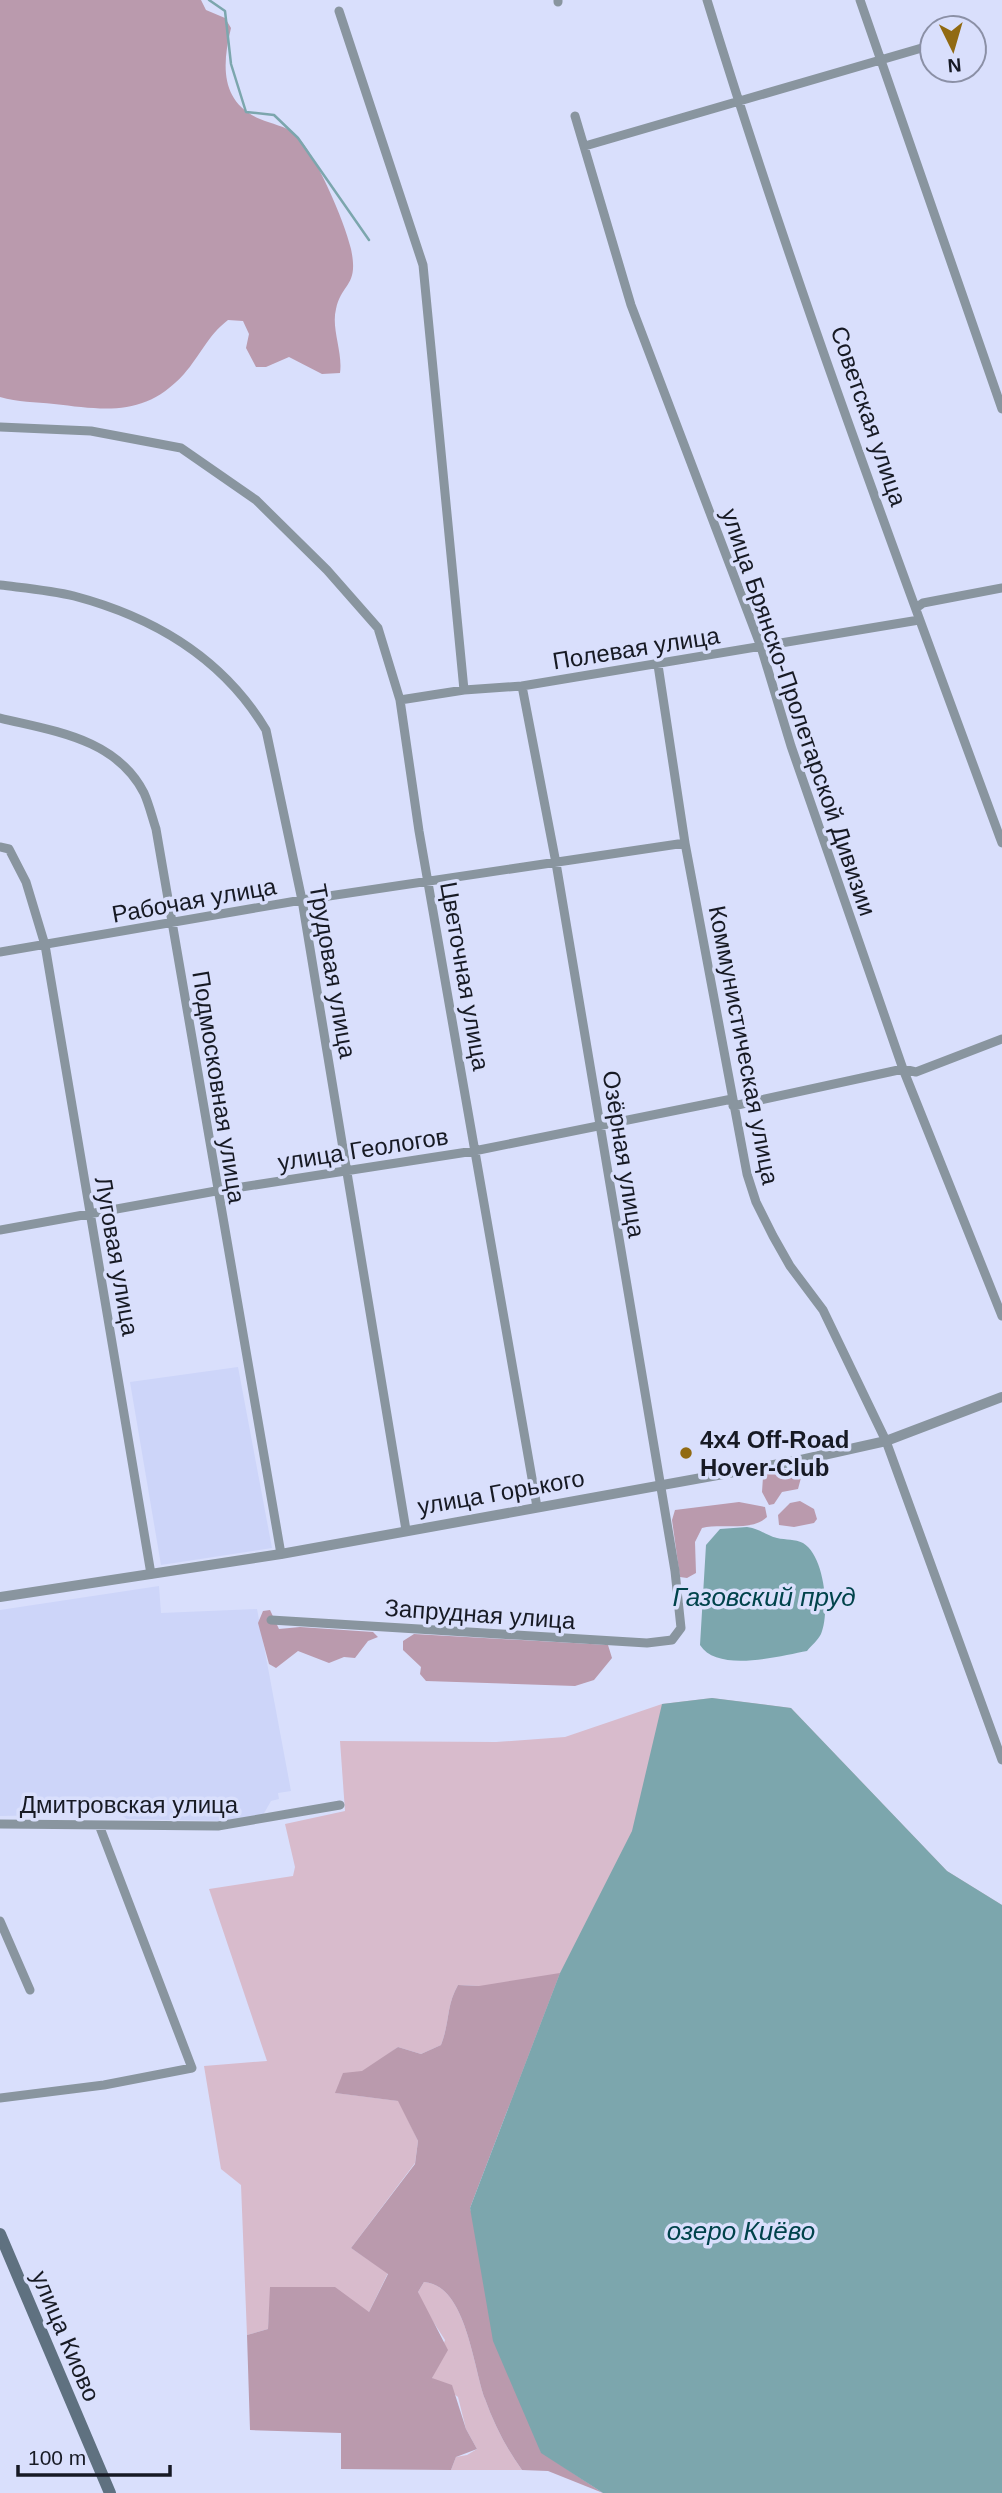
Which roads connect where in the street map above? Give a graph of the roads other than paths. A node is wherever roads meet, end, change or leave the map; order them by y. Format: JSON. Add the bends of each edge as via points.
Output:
{"nodes":[{"id":1,"x":707,"y":0,"type":"edge"},
{"id":2,"x":860,"y":0,"type":"edge"},
{"id":3,"x":339,"y":11,"type":"dead end"},
{"id":4,"x":918,"y":50,"type":"edge"},
{"id":5,"x":881,"y":60,"type":"junction"},
{"id":6,"x":738,"y":102,"type":"junction"},
{"id":7,"x":575,"y":116,"type":"dead end"},
{"id":8,"x":585,"y":146,"type":"junction"},
{"id":9,"x":1002,"y":409,"type":"edge"},
{"id":10,"x":0,"y":426,"type":"edge"},
{"id":11,"x":0,"y":584,"type":"edge"},
{"id":12,"x":1002,"y":588,"type":"edge"},
{"id":13,"x":916,"y":608,"type":"junction"},
{"id":14,"x":919,"y":621,"type":"junction"},
{"id":15,"x":761,"y":647,"type":"junction"},
{"id":16,"x":657,"y":665,"type":"junction"},
{"id":17,"x":522,"y":686,"type":"junction"},
{"id":18,"x":464,"y":690,"type":"junction"},
{"id":19,"x":400,"y":700,"type":"junction"},
{"id":20,"x":0,"y":718,"type":"edge"},
{"id":21,"x":1002,"y":843,"type":"edge"},
{"id":22,"x":685,"y":844,"type":"junction"},
{"id":23,"x":0,"y":847,"type":"edge"},
{"id":24,"x":556,"y":863,"type":"junction"},
{"id":25,"x":430,"y":882,"type":"junction"},
{"id":26,"x":302,"y":900,"type":"junction"},
{"id":27,"x":172,"y":923,"type":"junction"},
{"id":28,"x":45,"y":945,"type":"junction"},
{"id":29,"x":0,"y":952,"type":"edge"},
{"id":30,"x":1002,"y":1039,"type":"edge"},
{"id":31,"x":903,"y":1069,"type":"junction"},
{"id":32,"x":732,"y":1103,"type":"junction"},
{"id":33,"x":600,"y":1126,"type":"junction"},
{"id":34,"x":474,"y":1151,"type":"junction"},
{"id":35,"x":346,"y":1171,"type":"junction"},
{"id":36,"x":216,"y":1191,"type":"junction"},
{"id":37,"x":90,"y":1213,"type":"junction"},
{"id":38,"x":0,"y":1230,"type":"edge"},
{"id":39,"x":1002,"y":1316,"type":"edge"},
{"id":40,"x":1002,"y":1397,"type":"edge"},
{"id":41,"x":886,"y":1441,"type":"junction"},
{"id":42,"x":659,"y":1485,"type":"junction"},
{"id":43,"x":537,"y":1507,"type":"junction"},
{"id":44,"x":406,"y":1531,"type":"junction"},
{"id":45,"x":281,"y":1554,"type":"junction"},
{"id":46,"x":151,"y":1574,"type":"junction"},
{"id":47,"x":0,"y":1597,"type":"edge"},
{"id":48,"x":271,"y":1620,"type":"dead end"},
{"id":49,"x":681,"y":1628,"type":"joint"},
{"id":50,"x":1002,"y":1760,"type":"edge"},
{"id":51,"x":340,"y":1805,"type":"dead end"},
{"id":52,"x":0,"y":1824,"type":"edge"},
{"id":53,"x":99,"y":1825,"type":"junction"},
{"id":54,"x":0,"y":1921,"type":"edge"},
{"id":55,"x":30,"y":1990,"type":"dead end"},
{"id":56,"x":0,"y":2098,"type":"edge"},
{"id":57,"x":0,"y":2234,"type":"edge"},
{"id":58,"x":110,"y":2493,"type":"edge"}],
"edges":[{"from":1,"to":6,"type":"street","name":"Советская улица"},
{"from":2,"to":5,"type":"street"},
{"from":3,"to":18,"type":"street","via":[[423,265]]},
{"from":4,"to":5,"type":"street"},
{"from":5,"to":6,"type":"street"},
{"from":5,"to":9,"type":"street"},
{"from":6,"to":8,"type":"street"},
{"from":6,"to":13,"type":"street","name":"Советская улица"},
{"from":7,"to":8,"type":"street","name":"улица Брянско-Пролетарской Дивизии"},
{"from":8,"to":15,"type":"street","name":"улица Брянско-Пролетарской Дивизии","via":[[631,304]]},
{"from":10,"to":19,"type":"street","name":"Цветочная улица","via":[[91,431],[181,448],[256,500],[378,628]]},
{"from":11,"to":26,"type":"street","name":"Трудовая улица","via":[[74,596],[162,627],[206,659],[252,706],[266,730]]},
{"from":12,"to":13,"type":"street"},
{"from":13,"to":14,"type":"street","name":"Советская улица"},
{"from":14,"to":15,"type":"street","name":"Полевая улица"},
{"from":14,"to":21,"type":"street","name":"Советская улица"},
{"from":15,"to":16,"type":"street","name":"Полевая улица"},
{"from":15,"to":31,"type":"street","name":"улица Брянско-Пролетарской Дивизии"},
{"from":16,"to":17,"type":"street","name":"Полевая улица"},
{"from":16,"to":22,"type":"street","name":"Коммунистическая улица"},
{"from":17,"to":18,"type":"street","name":"Полевая улица"},
{"from":17,"to":24,"type":"street","name":"Озёрная улица"},
{"from":18,"to":19,"type":"street","name":"Полевая улица"},
{"from":19,"to":25,"type":"street","name":"Цветочная улица"},
{"from":20,"to":27,"type":"street","name":"Подмосковная улица","via":[[90,741],[114,757],[143,792],[156,829]]},
{"from":22,"to":24,"type":"street","name":"Рабочая улица"},
{"from":22,"to":32,"type":"street","name":"Коммунистическая улица"},
{"from":23,"to":28,"type":"street","name":"Луговая улица","via":[[9,849],[26,881]]},
{"from":24,"to":25,"type":"street","name":"Рабочая улица"},
{"from":24,"to":33,"type":"street","name":"Озёрная улица"},
{"from":25,"to":26,"type":"street","name":"Рабочая улица"},
{"from":25,"to":34,"type":"street","name":"Цветочная улица"},
{"from":26,"to":27,"type":"street","name":"Рабочая улица"},
{"from":26,"to":35,"type":"street","name":"Трудовая улица"},
{"from":27,"to":28,"type":"street","name":"Рабочая улица"},
{"from":27,"to":36,"type":"street","name":"Подмосковная улица"},
{"from":28,"to":29,"type":"street","name":"Рабочая улица"},
{"from":28,"to":37,"type":"street","name":"Луговая улица"},
{"from":30,"to":31,"type":"street","name":"улица Геологов","via":[[916,1072]]},
{"from":31,"to":32,"type":"street","name":"улица Геологов"},
{"from":31,"to":39,"type":"street","name":"улица Брянско-Пролетарской Дивизии"},
{"from":32,"to":33,"type":"street","name":"улица Геологов"},
{"from":32,"to":41,"type":"street","name":"Коммунистическая улица","via":[[756,1202],[790,1266],[823,1310]]},
{"from":33,"to":34,"type":"street","name":"улица Геологов"},
{"from":33,"to":42,"type":"street","name":"Озёрная улица"},
{"from":34,"to":35,"type":"street","name":"улица Геологов"},
{"from":34,"to":43,"type":"street","name":"Цветочная улица"},
{"from":35,"to":36,"type":"street","name":"улица Геологов"},
{"from":35,"to":44,"type":"street","name":"Трудовая улица"},
{"from":36,"to":37,"type":"street","name":"улица Геологов"},
{"from":36,"to":45,"type":"street","name":"Подмосковная улица"},
{"from":37,"to":38,"type":"street","name":"улица Геологов"},
{"from":37,"to":46,"type":"street","name":"Луговая улица"},
{"from":40,"to":41,"type":"street","name":"улица Горького"},
{"from":41,"to":42,"type":"street","name":"улица Горького"},
{"from":41,"to":50,"type":"street","name":"Коммунистическая улица"},
{"from":42,"to":43,"type":"street","name":"улица Горького"},
{"from":42,"to":49,"type":"street","name":"Озёрная улица"},
{"from":43,"to":44,"type":"street","name":"улица Горького"},
{"from":44,"to":45,"type":"street","name":"улица Горького"},
{"from":45,"to":46,"type":"street","name":"улица Горького"},
{"from":46,"to":47,"type":"street","name":"улица Горького"},
{"from":48,"to":49,"type":"street","name":"Запрудная улица","via":[[647,1643],[672,1640]]},
{"from":51,"to":53,"type":"street","name":"Дмитровская улица","via":[[218,1826]]},
{"from":52,"to":53,"type":"street","name":"Дмитровская улица"},
{"from":53,"to":56,"type":"street","via":[[192,2068]]},
{"from":54,"to":55,"type":"street"},
{"from":57,"to":58,"type":"main road","name":"улица Киово"}]}
